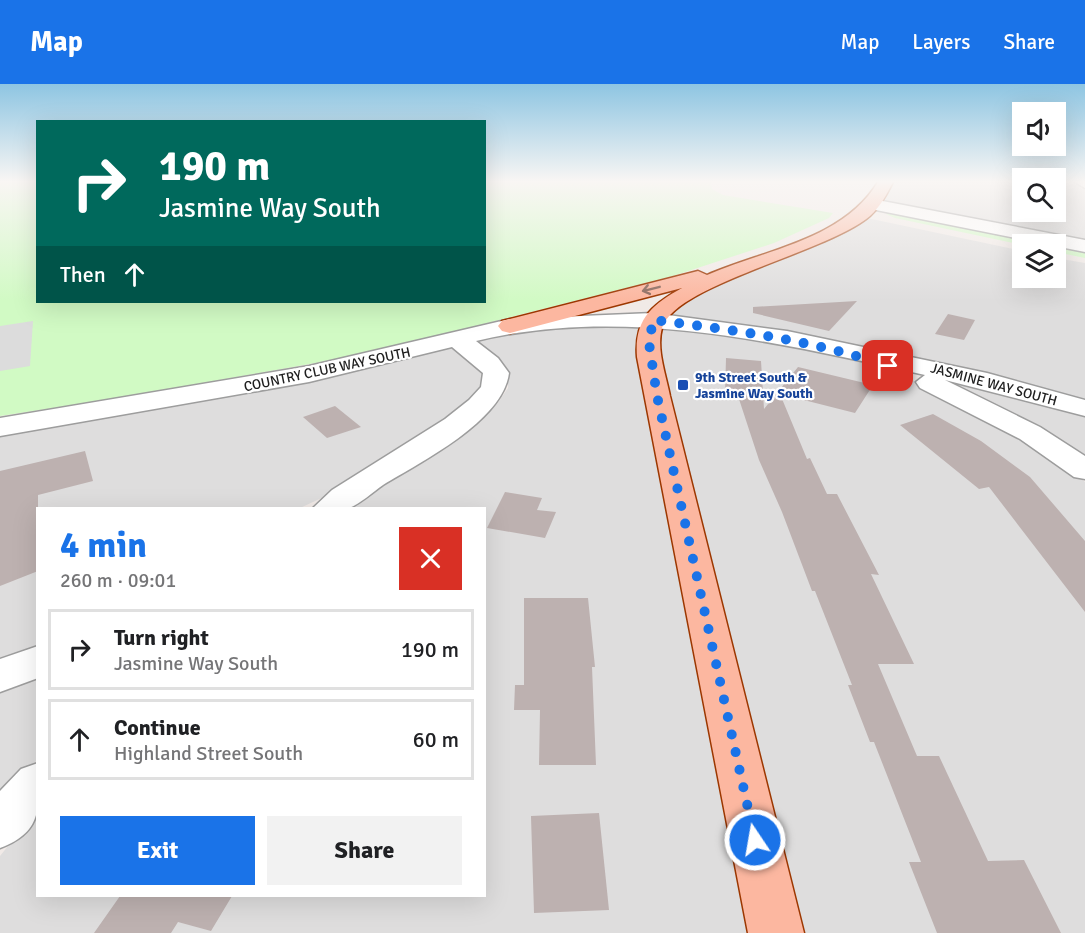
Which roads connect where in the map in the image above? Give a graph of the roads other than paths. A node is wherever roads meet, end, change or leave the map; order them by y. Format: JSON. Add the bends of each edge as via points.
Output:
{"nodes":[{"id":1,"x":847,"y":222,"type":"edge"},
{"id":2,"x":917,"y":222,"type":"edge"},
{"id":3,"x":941,"y":222,"type":"edge"},
{"id":4,"x":1012,"y":245,"type":"edge"},
{"id":5,"x":1085,"y":246,"type":"edge"},
{"id":6,"x":1066,"y":257,"type":"edge"},
{"id":7,"x":1085,"y":260,"type":"edge"},
{"id":8,"x":749,"y":264,"type":"junction"},
{"id":9,"x":653,"y":320,"type":"junction"},
{"id":10,"x":510,"y":326,"type":"junction"},
{"id":11,"x":458,"y":340,"type":"junction"},
{"id":12,"x":843,"y":350,"type":"junction"},
{"id":13,"x":1085,"y":408,"type":"edge"},
{"id":14,"x":0,"y":427,"type":"edge"},
{"id":15,"x":1085,"y":470,"type":"edge"},
{"id":16,"x":329,"y":507,"type":"edge"},
{"id":17,"x":36,"y":662,"type":"edge"},
{"id":18,"x":0,"y":676,"type":"edge"},
{"id":19,"x":36,"y":785,"type":"edge"},
{"id":20,"x":0,"y":826,"type":"edge"},
{"id":21,"x":776,"y":933,"type":"edge"}],
"edges":[{"from":1,"to":8,"type":"main road","via":[[825,235]]},
{"from":2,"to":4,"type":"street"},
{"from":3,"to":5,"type":"street"},
{"from":6,"to":7,"type":"street"},
{"from":8,"to":9,"type":"main road","via":[[697,287]]},
{"from":8,"to":10,"type":"main road","one_way":true},
{"from":9,"to":10,"type":"street","name":"COUNTRY CLUB WAY SOUTH"},
{"from":9,"to":12,"type":"street","name":"JASMINE WAY SOUTH","via":[[787,338]]},
{"from":9,"to":21,"type":"main road","via":[[649,343],[657,396]]},
{"from":10,"to":11,"type":"street","name":"COUNTRY CLUB WAY SOUTH"},
{"from":11,"to":14,"type":"street","name":"COUNTRY CLUB WAY SOUTH","via":[[309,374]]},
{"from":11,"to":16,"type":"street","via":[[484,359],[496,374],[497,386],[485,402]]},
{"from":12,"to":13,"type":"street","name":"JASMINE WAY SOUTH","via":[[987,381]]},
{"from":12,"to":15,"type":"street","via":[[911,373],[972,402]]},
{"from":17,"to":18,"type":"street"},
{"from":19,"to":20,"type":"street"}]}
